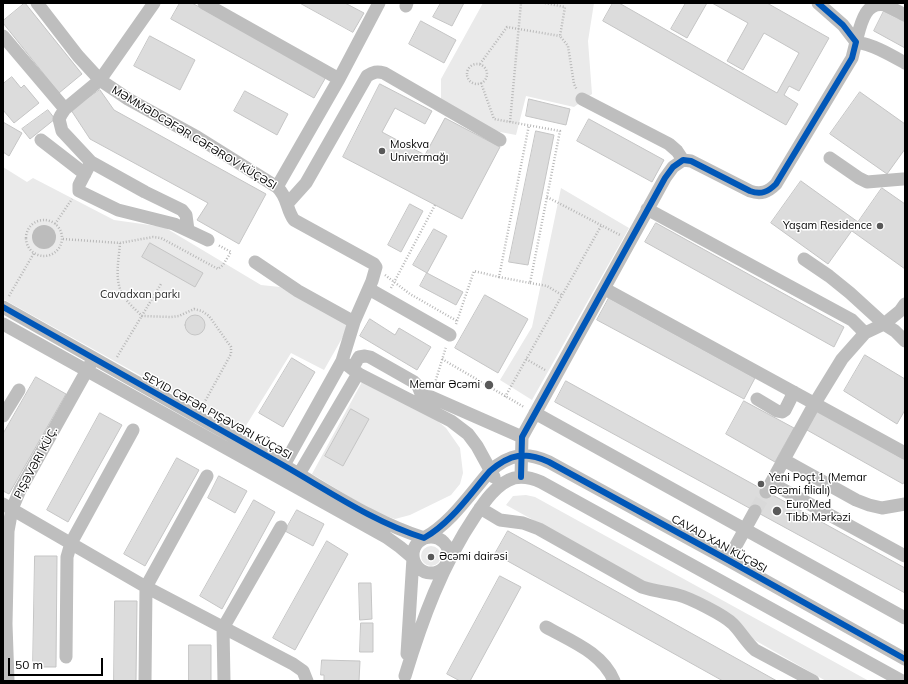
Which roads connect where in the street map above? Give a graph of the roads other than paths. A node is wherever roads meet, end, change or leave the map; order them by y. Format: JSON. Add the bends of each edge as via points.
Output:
{"nodes":[{"id":1,"x":37,"y":3,"type":"edge"},
{"id":2,"x":154,"y":3,"type":"edge"},
{"id":3,"x":204,"y":3,"type":"edge"},
{"id":4,"x":818,"y":3,"type":"edge"},
{"id":5,"x":375,"y":4,"type":"edge"},
{"id":6,"x":905,"y":15,"type":"edge"},
{"id":7,"x":3,"y":36,"type":"edge"},
{"id":8,"x":856,"y":42,"type":"junction"},
{"id":9,"x":905,"y":63,"type":"edge"},
{"id":10,"x":339,"y":79,"type":"junction"},
{"id":11,"x":100,"y":80,"type":"junction"},
{"id":12,"x":582,"y":99,"type":"road end"},
{"id":13,"x":65,"y":109,"type":"junction"},
{"id":14,"x":41,"y":140,"type":"dead end"},
{"id":15,"x":500,"y":140,"type":"dead end"},
{"id":16,"x":830,"y":158,"type":"dead end"},
{"id":17,"x":683,"y":160,"type":"junction"},
{"id":18,"x":88,"y":168,"type":"junction"},
{"id":19,"x":905,"y":179,"type":"edge"},
{"id":20,"x":277,"y":187,"type":"junction"},
{"id":21,"x":288,"y":203,"type":"junction"},
{"id":22,"x":647,"y":210,"type":"junction"},
{"id":23,"x":188,"y":230,"type":"junction"},
{"id":24,"x":208,"y":240,"type":"road end"},
{"id":25,"x":804,"y":259,"type":"dead end"},
{"id":26,"x":255,"y":262,"type":"dead end"},
{"id":27,"x":369,"y":289,"type":"junction"},
{"id":28,"x":605,"y":289,"type":"junction"},
{"id":29,"x":4,"y":304,"type":"edge"},
{"id":30,"x":905,"y":304,"type":"edge"},
{"id":31,"x":354,"y":322,"type":"junction"},
{"id":32,"x":3,"y":324,"type":"edge"},
{"id":33,"x":884,"y":324,"type":"junction"},
{"id":34,"x":865,"y":333,"type":"junction"},
{"id":35,"x":450,"y":335,"type":"dead end"},
{"id":36,"x":905,"y":341,"type":"edge"},
{"id":37,"x":94,"y":358,"type":"junction"},
{"id":38,"x":351,"y":368,"type":"junction"},
{"id":39,"x":87,"y":371,"type":"junction"},
{"id":40,"x":19,"y":390,"type":"dead end"},
{"id":41,"x":794,"y":392,"type":"junction"},
{"id":42,"x":757,"y":399,"type":"dead end"},
{"id":43,"x":420,"y":400,"type":"junction"},
{"id":44,"x":814,"y":403,"type":"junction"},
{"id":45,"x":535,"y":414,"type":"junction"},
{"id":46,"x":3,"y":416,"type":"edge"},
{"id":47,"x":134,"y":430,"type":"dead end"},
{"id":48,"x":522,"y":437,"type":"junction"},
{"id":49,"x":297,"y":442,"type":"junction"},
{"id":50,"x":313,"y":451,"type":"junction"},
{"id":51,"x":905,"y":453,"type":"edge"},
{"id":52,"x":520,"y":455,"type":"junction"},
{"id":53,"x":784,"y":460,"type":"junction"},
{"id":54,"x":284,"y":465,"type":"junction"},
{"id":55,"x":490,"y":471,"type":"junction"},
{"id":56,"x":299,"y":474,"type":"junction"},
{"id":57,"x":207,"y":476,"type":"dead end"},
{"id":58,"x":521,"y":477,"type":"junction"},
{"id":59,"x":499,"y":487,"type":"junction"},
{"id":60,"x":905,"y":504,"type":"edge"},
{"id":61,"x":8,"y":506,"type":"edge"},
{"id":62,"x":480,"y":508,"type":"junction"},
{"id":63,"x":755,"y":511,"type":"tunnel mouth"},
{"id":64,"x":281,"y":527,"type":"dead end"},
{"id":65,"x":745,"y":529,"type":"junction"},
{"id":66,"x":424,"y":538,"type":"junction"},
{"id":67,"x":71,"y":543,"type":"junction"},
{"id":68,"x":905,"y":556,"type":"edge"},
{"id":69,"x":413,"y":558,"type":"junction"},
{"id":70,"x":728,"y":560,"type":"junction"},
{"id":71,"x":446,"y":565,"type":"junction"},
{"id":72,"x":146,"y":587,"type":"junction"},
{"id":73,"x":905,"y":618,"type":"edge"},
{"id":74,"x":4,"y":624,"type":"edge"},
{"id":75,"x":546,"y":627,"type":"dead end"},
{"id":76,"x":223,"y":628,"type":"junction"},
{"id":77,"x":66,"y":657,"type":"dead end"},
{"id":78,"x":905,"y":659,"type":"edge"},
{"id":79,"x":405,"y":678,"type":"edge"},
{"id":80,"x":8,"y":681,"type":"edge"},
{"id":81,"x":145,"y":681,"type":"edge"},
{"id":82,"x":224,"y":681,"type":"edge"},
{"id":83,"x":307,"y":681,"type":"edge"},
{"id":84,"x":614,"y":681,"type":"edge"},
{"id":85,"x":813,"y":681,"type":"edge"},
{"id":86,"x":902,"y":681,"type":"edge"}],
"edges":[{"from":1,"to":11,"type":"street","name":"MƏMMƏDCƏFƏR CƏFƏROV KÜÇƏSI"},
{"from":2,"to":11,"type":"street"},
{"from":3,"to":10,"type":"street"},
{"from":4,"to":8,"type":"street","via":[[843,25]]},
{"from":5,"to":10,"type":"street"},
{"from":6,"to":8,"type":"street","via":[[880,4],[872,6],[863,16]]},
{"from":7,"to":13,"type":"street"},
{"from":8,"to":9,"type":"street","via":[[882,50]]},
{"from":8,"to":17,"type":"street","via":[[852,58],[770,190],[757,194],[703,166]]},
{"from":10,"to":20,"type":"street"},
{"from":11,"to":13,"type":"street"},
{"from":11,"to":20,"type":"street","name":"MƏMMƏDCƏFƏR CƏFƏROV KÜÇƏSI"},
{"from":12,"to":17,"type":"street","via":[[669,144]]},
{"from":13,"to":18,"type":"street","via":[[60,119],[62,131]]},
{"from":14,"to":18,"type":"street"},
{"from":15,"to":21,"type":"street","via":[[384,73],[372,72],[367,76],[306,183]]},
{"from":16,"to":19,"type":"street","via":[[867,182]]},
{"from":17,"to":22,"type":"street","via":[[673,167],[665,178]]},
{"from":18,"to":23,"type":"street","via":[[182,210],[186,215]]},
{"from":18,"to":23,"type":"street","via":[[79,191],[118,210]]},
{"from":20,"to":21,"type":"street","name":"MƏMMƏDCƏFƏR CƏFƏROV KÜÇƏSI"},
{"from":21,"to":27,"type":"street","name":"MƏMMƏDCƏFƏR CƏFƏROV KÜÇƏSI","via":[[294,220],[374,264],[376,267]]},
{"from":22,"to":28,"type":"street"},
{"from":22,"to":34,"type":"street","via":[[852,320]]},
{"from":23,"to":24,"type":"street"},
{"from":25,"to":33,"type":"street","via":[[845,289]]},
{"from":26,"to":31,"type":"street","via":[[298,291]]},
{"from":27,"to":31,"type":"street"},
{"from":27,"to":35,"type":"street"},
{"from":28,"to":41,"type":"street"},
{"from":28,"to":45,"type":"street"},
{"from":29,"to":37,"type":"street","name":"SEYID CƏFƏR PIŞƏVƏRI KÜÇƏSI"},
{"from":30,"to":33,"type":"street"},
{"from":31,"to":38,"type":"street"},
{"from":32,"to":39,"type":"street"},
{"from":33,"to":34,"type":"street"},
{"from":33,"to":36,"type":"street"},
{"from":34,"to":44,"type":"street","via":[[842,359]]},
{"from":37,"to":39,"type":"street","name":"PIŞƏVƏRI KÜÇ."},
{"from":37,"to":54,"type":"street","name":"SEYID CƏFƏR PIŞƏVƏRI KÜÇƏSI"},
{"from":38,"to":43,"type":"street"},
{"from":38,"to":43,"type":"street","via":[[359,357],[370,357],[414,382],[418,386]]},
{"from":38,"to":49,"type":"street"},
{"from":38,"to":50,"type":"street","via":[[356,377]]},
{"from":39,"to":61,"type":"street","name":"PIŞƏVƏRI KÜÇ.","via":[[20,490]]},
{"from":39,"to":69,"type":"street","via":[[386,537]]},
{"from":40,"to":46,"type":"street"},
{"from":41,"to":42,"type":"street","via":[[782,412]]},
{"from":41,"to":44,"type":"street"},
{"from":43,"to":48,"type":"street","via":[[431,396]]},
{"from":43,"to":55,"type":"street","via":[[468,434]]},
{"from":44,"to":51,"type":"street"},
{"from":44,"to":53,"type":"street"},
{"from":45,"to":48,"type":"street"},
{"from":45,"to":65,"type":"street"},
{"from":47,"to":67,"type":"street"},
{"from":48,"to":52,"type":"street"},
{"from":49,"to":50,"type":"street","via":[[300,452]]},
{"from":49,"to":54,"type":"street"},
{"from":50,"to":56,"type":"street"},
{"from":52,"to":55,"type":"street","via":[[508,458]]},
{"from":52,"to":58,"type":"street"},
{"from":52,"to":70,"type":"street","name":"CAVAD XAN KÜÇƏSI","via":[[549,462]]},
{"from":53,"to":60,"type":"street","via":[[869,505],[882,508]]},
{"from":53,"to":68,"type":"street","via":[[769,487]]},
{"from":54,"to":56,"type":"street","name":"SEYID CƏFƏR PIŞƏVƏRI KÜÇƏSI"},
{"from":55,"to":59,"type":"street"},
{"from":55,"to":66,"type":"street","via":[[448,520]]},
{"from":56,"to":66,"type":"street","name":"SEYID CƏFƏR PIŞƏVƏRI KÜÇƏSI","via":[[381,521]]},
{"from":57,"to":72,"type":"street"},
{"from":58,"to":59,"type":"street"},
{"from":58,"to":86,"type":"street","via":[[541,482]]},
{"from":59,"to":62,"type":"street"},
{"from":61,"to":67,"type":"street"},
{"from":61,"to":74,"type":"street","name":"PIŞƏVƏRI KÜÇ."},
{"from":62,"to":71,"type":"street"},
{"from":62,"to":85,"type":"street","via":[[500,520],[523,523],[539,529],[642,587],[686,597],[727,619],[755,650]]},
{"from":63,"to":65,"type":"street"},
{"from":64,"to":76,"type":"street"},
{"from":65,"to":70,"type":"street"},
{"from":65,"to":73,"type":"street"},
{"from":66,"to":69,"type":"street","via":[[416,544],[412,553]]},
{"from":66,"to":71,"type":"street","via":[[436,537],[445,543],[449,554]]},
{"from":67,"to":72,"type":"street"},
{"from":67,"to":77,"type":"street","via":[[67,557]]},
{"from":69,"to":71,"type":"street","via":[[419,569],[430,574],[436,573]]},
{"from":69,"to":79,"type":"street"},
{"from":70,"to":78,"type":"street","name":"CAVAD XAN KÜÇƏSI"},
{"from":71,"to":79,"type":"street","via":[[432,596]]},
{"from":72,"to":76,"type":"street"},
{"from":72,"to":81,"type":"street"},
{"from":74,"to":80,"type":"street","name":"PIŞƏVƏRI KÜÇ."},
{"from":75,"to":84,"type":"street","via":[[595,655],[611,672]]},
{"from":76,"to":82,"type":"street"},
{"from":76,"to":83,"type":"street","via":[[293,664],[303,671]]}]}
